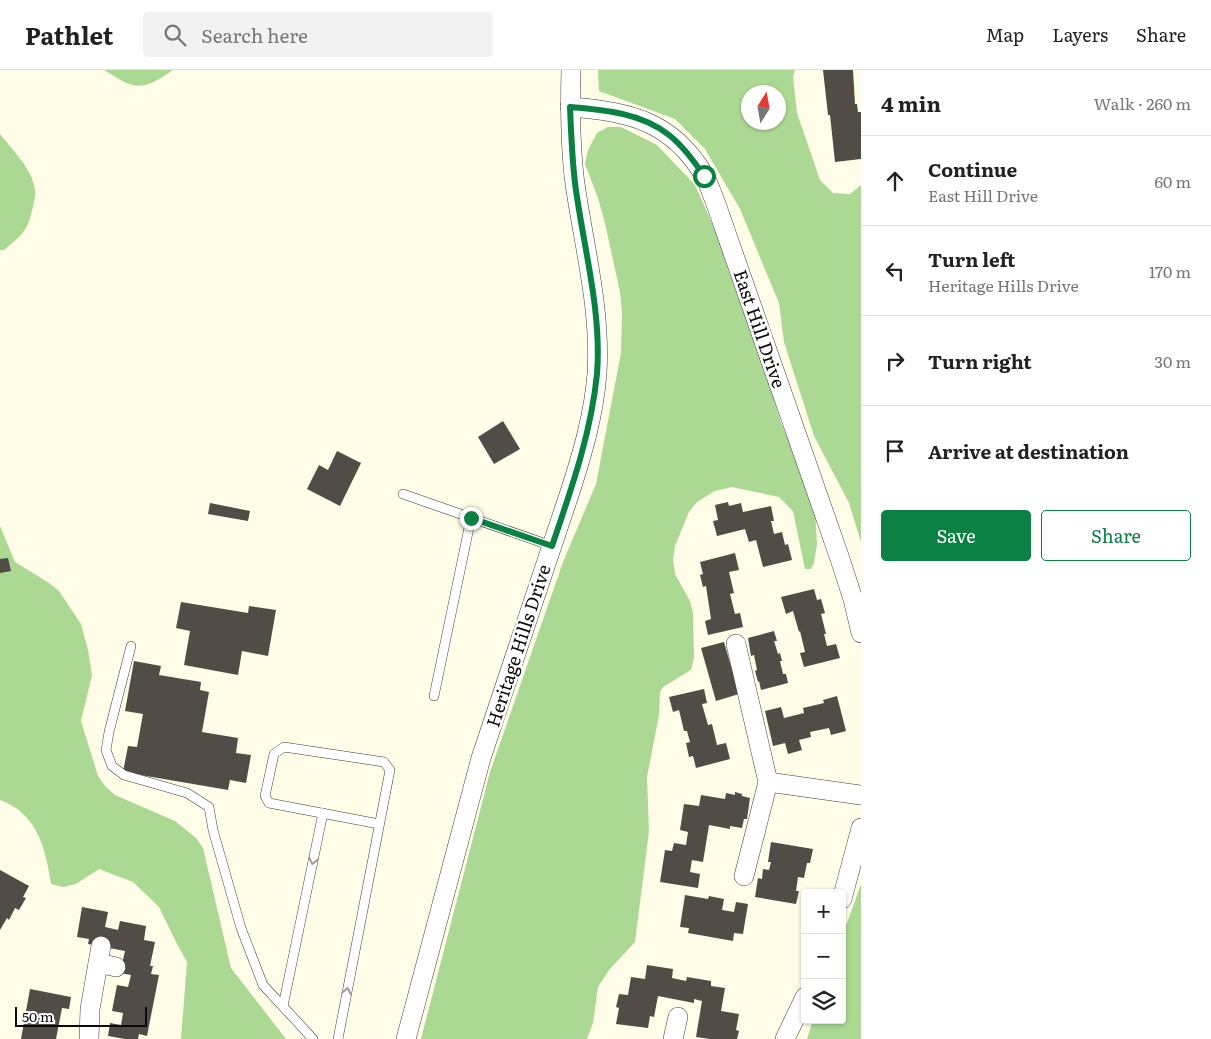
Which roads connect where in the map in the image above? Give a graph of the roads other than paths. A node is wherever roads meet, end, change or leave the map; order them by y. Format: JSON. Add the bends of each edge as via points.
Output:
{"nodes":[{"id":1,"x":571,"y":70,"type":"edge"},
{"id":2,"x":570,"y":107,"type":"junction"},
{"id":3,"x":403,"y":494,"type":"dead end"},
{"id":4,"x":471,"y":518,"type":"junction"},
{"id":5,"x":552,"y":546,"type":"junction"},
{"id":6,"x":861,"y":633,"type":"edge"},
{"id":7,"x":736,"y":644,"type":"dead end"},
{"id":8,"x":131,"y":646,"type":"dead end"},
{"id":9,"x":434,"y":696,"type":"dead end"},
{"id":10,"x":768,"y":782,"type":"junction"},
{"id":11,"x":861,"y":795,"type":"edge"},
{"id":12,"x":322,"y":813,"type":"junction"},
{"id":13,"x":379,"y":824,"type":"junction"},
{"id":14,"x":861,"y":828,"type":"edge"},
{"id":15,"x":744,"y":876,"type":"dead end"},
{"id":16,"x":845,"y":889,"type":"edge"},
{"id":17,"x":105,"y":959,"type":"dead end"},
{"id":18,"x":801,"y":1005,"type":"edge"},
{"id":19,"x":282,"y":1006,"type":"junction"},
{"id":20,"x":678,"y":1017,"type":"dead end"},
{"id":21,"x":89,"y":1039,"type":"edge"},
{"id":22,"x":313,"y":1039,"type":"edge"},
{"id":23,"x":338,"y":1039,"type":"edge"},
{"id":24,"x":406,"y":1039,"type":"edge"},
{"id":25,"x":673,"y":1039,"type":"edge"},
{"id":26,"x":785,"y":1039,"type":"edge"}],
"edges":[{"from":1,"to":2,"type":"street","name":"Heritage Hills Drive"},
{"from":2,"to":5,"type":"street","name":"Heritage Hills Drive","via":[[575,182],[592,287],[597,373],[592,414],[581,457]]},
{"from":2,"to":6,"type":"street","name":"East Hill Drive","via":[[618,112],[644,120],[669,135],[704,176],[839,556]]},
{"from":3,"to":4,"type":"lane"},
{"from":4,"to":5,"type":"lane"},
{"from":4,"to":9,"type":"lane"},
{"from":5,"to":24,"type":"street","name":"Heritage Hills Drive","via":[[481,758]]},
{"from":7,"to":10,"type":"street"},
{"from":8,"to":19,"type":"lane","via":[[106,750],[112,766],[124,775],[187,793],[209,807],[241,928],[263,985]]},
{"from":10,"to":11,"type":"street"},
{"from":10,"to":15,"type":"street"},
{"from":12,"to":13,"type":"lane"},
{"from":12,"to":13,"type":"lane","via":[[269,803],[265,796],[274,754],[284,747],[384,762],[390,770]]},
{"from":12,"to":19,"type":"lane","one_way":true},
{"from":23,"to":13,"type":"lane","one_way":true},
{"from":14,"to":16,"type":"street"},
{"from":17,"to":21,"type":"street","via":[[83,1007]]},
{"from":18,"to":26,"type":"street"},
{"from":19,"to":22,"type":"lane"},
{"from":20,"to":25,"type":"street"}]}
